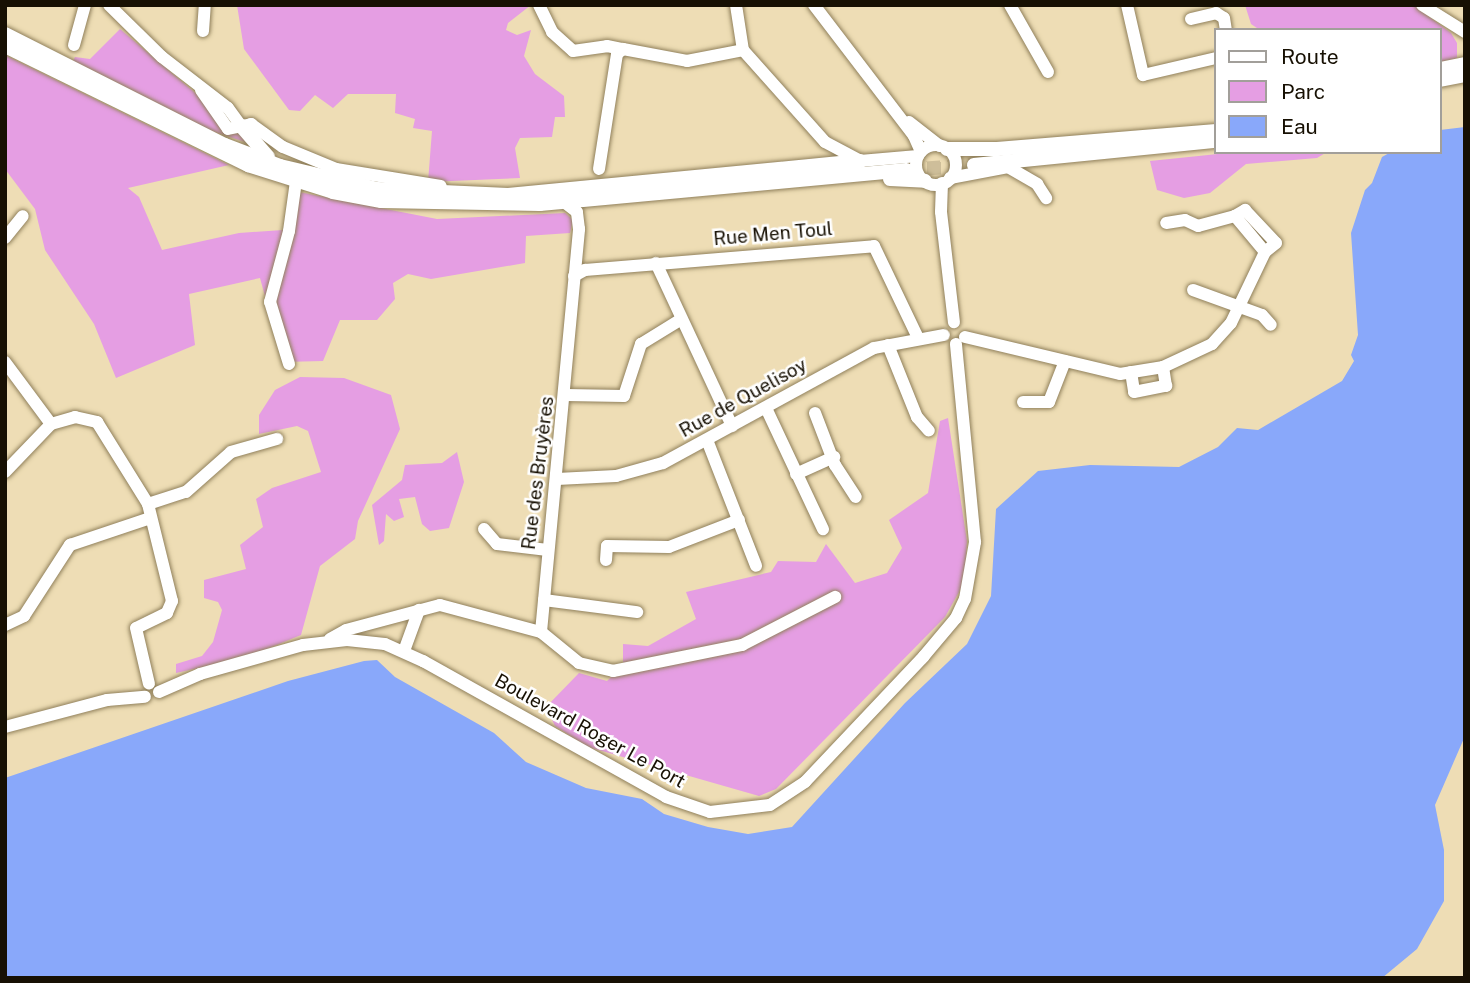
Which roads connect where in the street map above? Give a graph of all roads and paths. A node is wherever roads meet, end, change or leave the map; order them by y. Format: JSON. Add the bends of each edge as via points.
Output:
{"nodes":[{"id":1,"x":85,"y":5,"type":"edge"},
{"id":2,"x":205,"y":5,"type":"edge"},
{"id":3,"x":539,"y":5,"type":"edge"},
{"id":4,"x":736,"y":5,"type":"edge"},
{"id":5,"x":814,"y":5,"type":"edge"},
{"id":6,"x":1010,"y":5,"type":"edge"},
{"id":7,"x":1127,"y":5,"type":"edge"},
{"id":8,"x":1422,"y":5,"type":"edge"},
{"id":9,"x":115,"y":7,"type":"edge"},
{"id":10,"x":1191,"y":19,"type":"dead end"},
{"id":11,"x":1226,"y":28,"type":"edge"},
{"id":12,"x":204,"y":31,"type":"dead end"},
{"id":13,"x":1465,"y":32,"type":"edge"},
{"id":14,"x":5,"y":34,"type":"edge"},
{"id":15,"x":74,"y":45,"type":"dead end"},
{"id":16,"x":5,"y":46,"type":"edge"},
{"id":17,"x":623,"y":49,"type":"junction"},
{"id":18,"x":743,"y":50,"type":"junction"},
{"id":19,"x":1214,"y":58,"type":"edge"},
{"id":20,"x":1465,"y":64,"type":"edge"},
{"id":21,"x":1442,"y":69,"type":"edge"},
{"id":22,"x":1048,"y":72,"type":"dead end"},
{"id":23,"x":1465,"y":75,"type":"edge"},
{"id":24,"x":1442,"y":80,"type":"edge"},
{"id":25,"x":888,"y":104,"type":"junction"},
{"id":26,"x":898,"y":121,"type":"junction"},
{"id":27,"x":241,"y":126,"type":"junction"},
{"id":28,"x":1214,"y":131,"type":"edge"},
{"id":29,"x":1214,"y":141,"type":"edge"},
{"id":30,"x":1139,"y":143,"type":"junction"},
{"id":31,"x":944,"y":147,"type":"junction"},
{"id":32,"x":910,"y":160,"type":"junction"},
{"id":33,"x":860,"y":162,"type":"junction"},
{"id":34,"x":974,"y":162,"type":"tunnel mouth"},
{"id":35,"x":281,"y":166,"type":"junction"},
{"id":36,"x":1008,"y":167,"type":"junction"},
{"id":37,"x":599,"y":169,"type":"dead end"},
{"id":38,"x":296,"y":181,"type":"junction"},
{"id":39,"x":925,"y":181,"type":"junction"},
{"id":40,"x":946,"y":181,"type":"junction"},
{"id":41,"x":441,"y":186,"type":"dead end"},
{"id":42,"x":677,"y":186,"type":"junction"},
{"id":43,"x":1046,"y":198,"type":"dead end"},
{"id":44,"x":563,"y":201,"type":"junction"},
{"id":45,"x":23,"y":216,"type":"dead end"},
{"id":46,"x":1166,"y":223,"type":"dead end"},
{"id":47,"x":5,"y":238,"type":"edge"},
{"id":48,"x":656,"y":264,"type":"junction"},
{"id":49,"x":574,"y":276,"type":"junction"},
{"id":50,"x":1193,"y":290,"type":"dead end"},
{"id":51,"x":1239,"y":307,"type":"junction"},
{"id":52,"x":680,"y":320,"type":"junction"},
{"id":53,"x":954,"y":323,"type":"junction"},
{"id":54,"x":1271,"y":326,"type":"dead end"},
{"id":55,"x":944,"y":335,"type":"junction"},
{"id":56,"x":918,"y":338,"type":"junction"},
{"id":57,"x":961,"y":341,"type":"junction"},
{"id":58,"x":888,"y":345,"type":"junction"},
{"id":59,"x":1065,"y":361,"type":"junction"},
{"id":60,"x":5,"y":362,"type":"edge"},
{"id":61,"x":289,"y":365,"type":"dead end"},
{"id":62,"x":1163,"y":367,"type":"junction"},
{"id":63,"x":1131,"y":372,"type":"junction"},
{"id":64,"x":566,"y":395,"type":"junction"},
{"id":65,"x":1023,"y":402,"type":"dead end"},
{"id":66,"x":766,"y":408,"type":"junction"},
{"id":67,"x":815,"y":413,"type":"dead end"},
{"id":68,"x":51,"y":424,"type":"junction"},
{"id":69,"x":732,"y":426,"type":"junction"},
{"id":70,"x":929,"y":431,"type":"dead end"},
{"id":71,"x":277,"y":439,"type":"dead end"},
{"id":72,"x":708,"y":440,"type":"junction"},
{"id":73,"x":834,"y":457,"type":"junction"},
{"id":74,"x":5,"y":472,"type":"edge"},
{"id":75,"x":796,"y":474,"type":"junction"},
{"id":76,"x":557,"y":479,"type":"junction"},
{"id":77,"x":856,"y":497,"type":"dead end"},
{"id":78,"x":148,"y":504,"type":"junction"},
{"id":79,"x":150,"y":518,"type":"junction"},
{"id":80,"x":739,"y":520,"type":"junction"},
{"id":81,"x":484,"y":529,"type":"dead end"},
{"id":82,"x":823,"y":529,"type":"dead end"},
{"id":83,"x":548,"y":550,"type":"junction"},
{"id":84,"x":606,"y":560,"type":"dead end"},
{"id":85,"x":756,"y":566,"type":"dead end"},
{"id":86,"x":835,"y":597,"type":"dead end"},
{"id":87,"x":544,"y":600,"type":"junction"},
{"id":88,"x":419,"y":610,"type":"junction"},
{"id":89,"x":637,"y":612,"type":"dead end"},
{"id":90,"x":5,"y":625,"type":"edge"},
{"id":91,"x":541,"y":632,"type":"junction"},
{"id":92,"x":329,"y":641,"type":"junction"},
{"id":93,"x":404,"y":651,"type":"junction"},
{"id":94,"x":151,"y":691,"type":"junction"},
{"id":95,"x":5,"y":727,"type":"edge"}],
"edges":[{"from":1,"to":15,"type":"street"},
{"from":2,"to":12,"type":"street"},
{"from":3,"to":17,"type":"street","via":[[552,32],[573,51],[607,46]]},
{"from":4,"to":18,"type":"street"},
{"from":5,"to":25,"type":"street"},
{"from":6,"to":22,"type":"street"},
{"from":7,"to":19,"type":"street","via":[[1143,75]]},
{"from":8,"to":13,"type":"street"},
{"from":9,"to":27,"type":"street","via":[[201,90],[228,129]]},
{"from":10,"to":11,"type":"street","via":[[1216,13],[1224,18]]},
{"from":14,"to":35,"type":"main road","via":[[195,131]]},
{"from":16,"to":38,"type":"main road","via":[[196,142]]},
{"from":17,"to":18,"type":"street","via":[[687,61]]},
{"from":17,"to":37,"type":"street","via":[[617,54]]},
{"from":18,"to":33,"type":"street","via":[[825,142]]},
{"from":20,"to":21,"type":"main road"},
{"from":23,"to":24,"type":"main road"},
{"from":25,"to":26,"type":"street"},
{"from":25,"to":31,"type":"street"},
{"from":26,"to":32,"type":"street"},
{"from":26,"to":32,"type":"street","via":[[914,136]]},
{"from":27,"to":35,"type":"main road","via":[[250,141]]},
{"from":27,"to":41,"type":"street","via":[[251,124],[283,147],[336,169]]},
{"from":28,"to":30,"type":"main road"},
{"from":29,"to":30,"type":"main road"},
{"from":30,"to":31,"type":"main road"},
{"from":30,"to":34,"type":"main road"},
{"from":30,"to":36,"type":"main road"},
{"from":31,"to":32,"type":"street"},
{"from":31,"to":40,"type":"street","via":[[955,163]]},
{"from":32,"to":33,"type":"street"},
{"from":32,"to":39,"type":"street"},
{"from":32,"to":42,"type":"main road"},
{"from":33,"to":42,"type":"main road"},
{"from":35,"to":42,"type":"main road","via":[[377,189],[462,196]]},
{"from":36,"to":40,"type":"street"},
{"from":36,"to":43,"type":"street","via":[[1037,184]]},
{"from":38,"to":44,"type":"main road","via":[[381,201],[492,206]]},
{"from":38,"to":61,"type":"street","via":[[291,222],[270,302]]},
{"from":39,"to":40,"type":"street"},
{"from":39,"to":42,"type":"main road"},
{"from":40,"to":53,"type":"street","via":[[941,212]]},
{"from":42,"to":44,"type":"main road"},
{"from":44,"to":49,"type":"street","name":"Rue des Bruyères","via":[[572,205],[579,220]]},
{"from":45,"to":47,"type":"street"},
{"from":46,"to":51,"type":"street","via":[[1185,220],[1198,226],[1235,216],[1265,252]]},
{"from":48,"to":49,"type":"street","name":"Rue Men Toul","via":[[585,270]]},
{"from":48,"to":52,"type":"street"},
{"from":48,"to":56,"type":"street","name":"Rue Men Toul","via":[[874,246]]},
{"from":49,"to":64,"type":"street","name":"Rue des Bruyères"},
{"from":50,"to":51,"type":"street"},
{"from":51,"to":54,"type":"street","via":[[1262,315]]},
{"from":51,"to":62,"type":"street","via":[[1213,344]]},
{"from":52,"to":64,"type":"street","via":[[641,344],[624,396]]},
{"from":52,"to":69,"type":"street"},
{"from":53,"to":55,"type":"street","via":[[946,327]]},
{"from":53,"to":57,"type":"street","via":[[964,327]]},
{"from":55,"to":56,"type":"street","name":"Rue de Quelisoy"},
{"from":55,"to":57,"type":"street"},
{"from":56,"to":58,"type":"street","name":"Rue de Quelisoy"},
{"from":57,"to":59,"type":"street"},
{"from":57,"to":93,"type":"street","name":"Boulevard Roger Le Port","via":[[975,542],[965,599],[956,618],[924,656],[788,796],[740,812],[693,808]]},
{"from":58,"to":66,"type":"street","name":"Rue de Quelisoy","via":[[852,359]]},
{"from":58,"to":70,"type":"street","via":[[917,417]]},
{"from":59,"to":63,"type":"street","via":[[1120,374]]},
{"from":59,"to":65,"type":"street","via":[[1049,402]]},
{"from":60,"to":68,"type":"street"},
{"from":62,"to":63,"type":"street"},
{"from":62,"to":63,"type":"street","via":[[1166,386],[1135,393]]},
{"from":64,"to":76,"type":"street","name":"Rue des Bruyères"},
{"from":66,"to":69,"type":"street","name":"Rue de Quelisoy"},
{"from":66,"to":75,"type":"street"},
{"from":67,"to":73,"type":"street"},
{"from":68,"to":74,"type":"street"},
{"from":68,"to":78,"type":"street","via":[[75,417],[97,422]]},
{"from":69,"to":72,"type":"street","name":"Rue de Quelisoy"},
{"from":71,"to":78,"type":"street","via":[[231,452],[186,492]]},
{"from":72,"to":76,"type":"street","name":"Rue de Quelisoy","via":[[645,469]]},
{"from":72,"to":80,"type":"street"},
{"from":73,"to":75,"type":"street"},
{"from":73,"to":77,"type":"street"},
{"from":75,"to":82,"type":"street"},
{"from":76,"to":83,"type":"street","name":"Rue des Bruyères"},
{"from":78,"to":79,"type":"street"},
{"from":79,"to":90,"type":"street","via":[[70,545],[24,616]]},
{"from":79,"to":94,"type":"street","via":[[172,606],[135,628]]},
{"from":80,"to":84,"type":"street","via":[[669,547],[607,546]]},
{"from":80,"to":85,"type":"street"},
{"from":81,"to":83,"type":"street","via":[[497,544]]},
{"from":83,"to":87,"type":"street","name":"Rue des Bruyères"},
{"from":86,"to":91,"type":"street","via":[[742,645],[613,671],[579,663]]},
{"from":87,"to":89,"type":"street"},
{"from":87,"to":91,"type":"street","name":"Rue des Bruyères"},
{"from":88,"to":91,"type":"street","via":[[440,605]]},
{"from":88,"to":92,"type":"street","via":[[346,630]]},
{"from":88,"to":93,"type":"street"},
{"from":92,"to":93,"type":"street","name":"Boulevard Roger Le Port","via":[[361,641]]},
{"from":92,"to":94,"type":"street","name":"Boulevard Roger Le Port"},
{"from":94,"to":95,"type":"street","name":"Boulevard Roger Le Port"}]}
